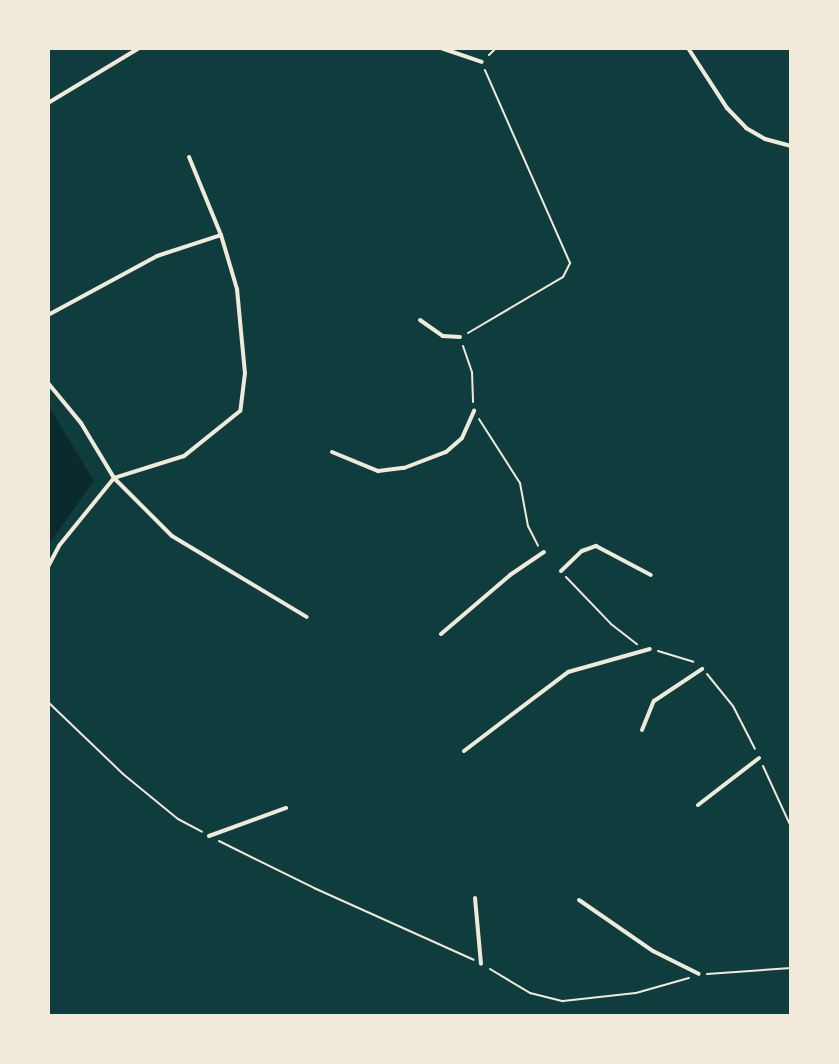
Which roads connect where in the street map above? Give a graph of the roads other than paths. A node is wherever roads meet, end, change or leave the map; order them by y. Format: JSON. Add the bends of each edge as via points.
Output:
{"nodes":[{"id":1,"x":139,"y":48,"type":"edge"},
{"id":2,"x":441,"y":48,"type":"edge"},
{"id":3,"x":688,"y":48,"type":"edge"},
{"id":4,"x":482,"y":62,"type":"road end"},
{"id":5,"x":48,"y":103,"type":"edge"},
{"id":6,"x":791,"y":146,"type":"edge"},
{"id":7,"x":189,"y":157,"type":"dead end"},
{"id":8,"x":221,"y":235,"type":"junction"},
{"id":9,"x":48,"y":315,"type":"edge"},
{"id":10,"x":420,"y":320,"type":"dead end"},
{"id":11,"x":460,"y":337,"type":"road end"},
{"id":12,"x":48,"y":383,"type":"edge"},
{"id":13,"x":474,"y":411,"type":"road end"},
{"id":14,"x":332,"y":452,"type":"dead end"},
{"id":15,"x":114,"y":478,"type":"junction"},
{"id":16,"x":544,"y":552,"type":"road end"},
{"id":17,"x":48,"y":567,"type":"edge"},
{"id":18,"x":561,"y":571,"type":"road end"},
{"id":19,"x":651,"y":575,"type":"dead end"},
{"id":20,"x":307,"y":617,"type":"dead end"},
{"id":21,"x":441,"y":634,"type":"dead end"},
{"id":22,"x":650,"y":649,"type":"road end"},
{"id":23,"x":702,"y":669,"type":"road end"},
{"id":24,"x":642,"y":730,"type":"dead end"},
{"id":25,"x":464,"y":751,"type":"dead end"},
{"id":26,"x":759,"y":758,"type":"road end"},
{"id":27,"x":698,"y":805,"type":"dead end"},
{"id":28,"x":286,"y":808,"type":"dead end"},
{"id":29,"x":209,"y":836,"type":"road end"},
{"id":30,"x":475,"y":898,"type":"dead end"},
{"id":31,"x":579,"y":900,"type":"dead end"},
{"id":32,"x":481,"y":964,"type":"road end"},
{"id":33,"x":699,"y":974,"type":"road end"}],
"edges":[{"from":1,"to":5,"type":"lane"},
{"from":2,"to":4,"type":"lane"},
{"from":3,"to":6,"type":"lane","via":[[746,128]]},
{"from":7,"to":8,"type":"lane"},
{"from":8,"to":9,"type":"lane","via":[[157,256]]},
{"from":8,"to":15,"type":"lane","via":[[237,289],[245,373],[240,411],[184,456]]},
{"from":10,"to":11,"type":"lane","via":[[443,336]]},
{"from":12,"to":15,"type":"lane","via":[[81,423]]},
{"from":13,"to":14,"type":"lane","via":[[462,438],[417,465],[378,471]]},
{"from":15,"to":17,"type":"lane"},
{"from":15,"to":20,"type":"lane","via":[[172,536]]},
{"from":16,"to":21,"type":"lane"},
{"from":18,"to":19,"type":"lane","via":[[582,551],[596,546]]},
{"from":22,"to":25,"type":"lane","via":[[568,672]]},
{"from":23,"to":24,"type":"lane","via":[[654,701]]},
{"from":26,"to":27,"type":"lane"},
{"from":28,"to":29,"type":"lane"},
{"from":30,"to":32,"type":"lane"},
{"from":31,"to":33,"type":"lane","via":[[653,951]]}]}
